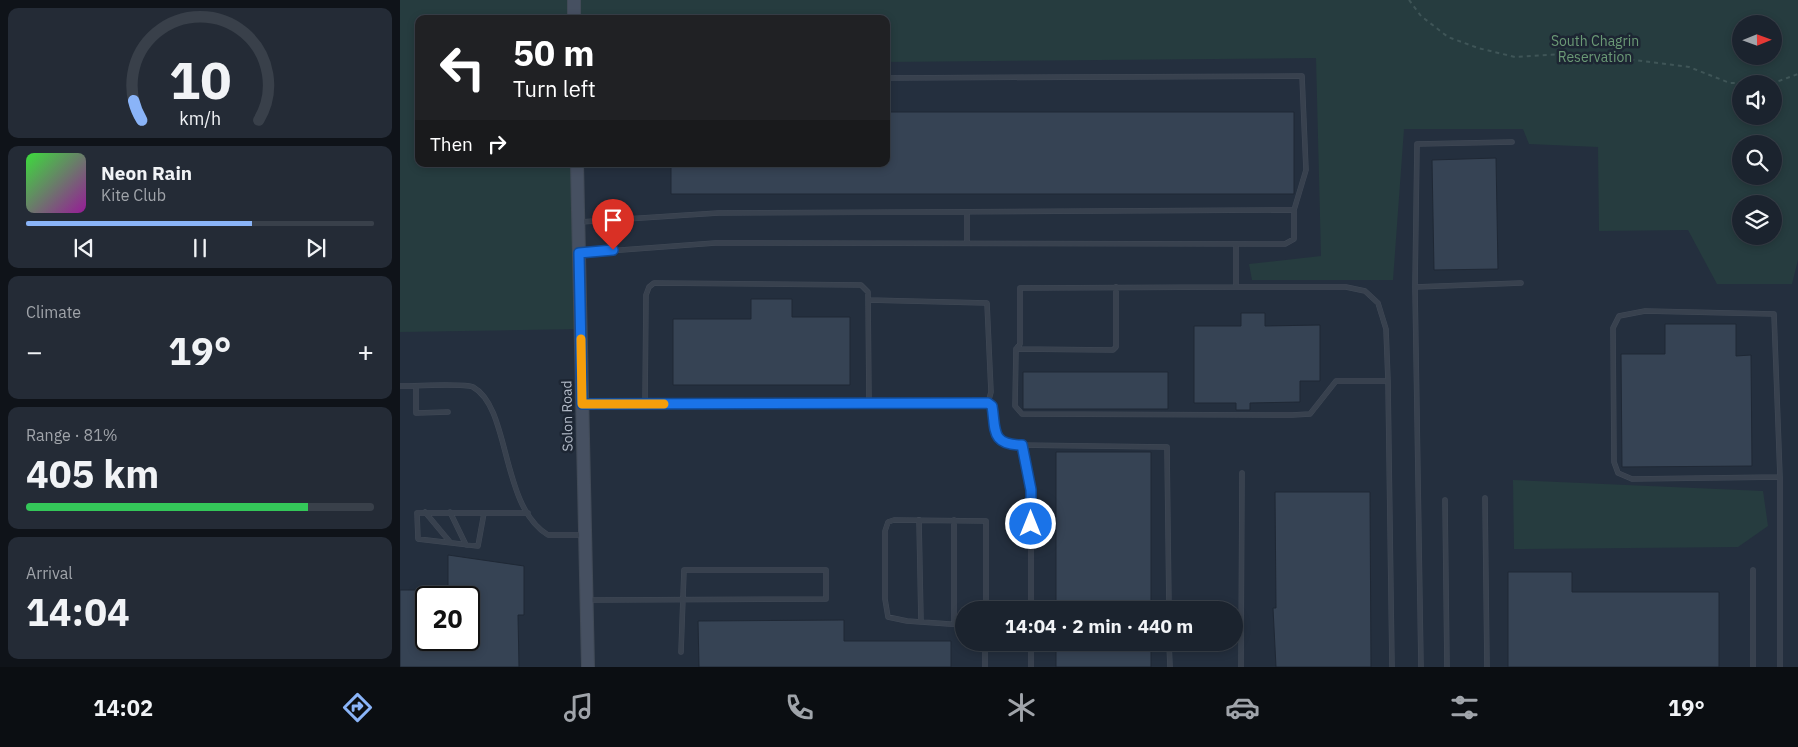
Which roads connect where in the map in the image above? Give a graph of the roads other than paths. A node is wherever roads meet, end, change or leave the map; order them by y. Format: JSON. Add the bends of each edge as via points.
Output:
{"nodes":[{"id":1,"x":574,"y":0,"type":"edge"},
{"id":2,"x":574,"y":15,"type":"edge"},
{"id":3,"x":890,"y":78,"type":"edge"},
{"id":4,"x":1512,"y":142,"type":"dead end"},
{"id":5,"x":577,"y":167,"type":"edge"},
{"id":6,"x":1294,"y":210,"type":"junction"},
{"id":7,"x":967,"y":212,"type":"junction"},
{"id":8,"x":579,"y":222,"type":"junction"},
{"id":9,"x":967,"y":243,"type":"junction"},
{"id":10,"x":1236,"y":244,"type":"junction"},
{"id":11,"x":579,"y":253,"type":"junction"},
{"id":12,"x":1521,"y":283,"type":"dead end"},
{"id":13,"x":1236,"y":287,"type":"junction"},
{"id":14,"x":1415,"y":287,"type":"junction"},
{"id":15,"x":1116,"y":288,"type":"junction"},
{"id":16,"x":868,"y":300,"type":"junction"},
{"id":17,"x":1016,"y":349,"type":"junction"},
{"id":18,"x":1388,"y":381,"type":"junction"},
{"id":19,"x":400,"y":386,"type":"edge"},
{"id":20,"x":416,"y":386,"type":"junction"},
{"id":21,"x":869,"y":403,"type":"junction"},
{"id":22,"x":988,"y":403,"type":"junction"},
{"id":23,"x":582,"y":404,"type":"junction"},
{"id":24,"x":645,"y":404,"type":"junction"},
{"id":25,"x":448,"y":412,"type":"dead end"},
{"id":26,"x":1022,"y":445,"type":"junction"},
{"id":27,"x":1242,"y":473,"type":"dead end"},
{"id":28,"x":1780,"y":477,"type":"junction"},
{"id":29,"x":1485,"y":498,"type":"dead end"},
{"id":30,"x":1445,"y":500,"type":"dead end"},
{"id":31,"x":425,"y":512,"type":"junction"},
{"id":32,"x":450,"y":512,"type":"junction"},
{"id":33,"x":484,"y":513,"type":"junction"},
{"id":34,"x":528,"y":513,"type":"junction"},
{"id":35,"x":919,"y":520,"type":"junction"},
{"id":36,"x":954,"y":520,"type":"junction"},
{"id":37,"x":584,"y":535,"type":"junction"},
{"id":38,"x":450,"y":542,"type":"junction"},
{"id":39,"x":466,"y":544,"type":"junction"},
{"id":40,"x":1752,"y":570,"type":"dead end"},
{"id":41,"x":586,"y":600,"type":"junction"},
{"id":42,"x":682,"y":600,"type":"junction"},
{"id":43,"x":986,"y":601,"type":"edge"},
{"id":44,"x":1031,"y":601,"type":"edge"},
{"id":45,"x":1169,"y":601,"type":"edge"},
{"id":46,"x":921,"y":622,"type":"junction"},
{"id":47,"x":954,"y":624,"type":"joint"},
{"id":48,"x":985,"y":651,"type":"edge"},
{"id":49,"x":1031,"y":651,"type":"edge"},
{"id":50,"x":1169,"y":651,"type":"edge"},
{"id":51,"x":681,"y":652,"type":"dead end"},
{"id":52,"x":588,"y":667,"type":"edge"},
{"id":53,"x":985,"y":667,"type":"edge"},
{"id":54,"x":1031,"y":667,"type":"edge"},
{"id":55,"x":1170,"y":667,"type":"edge"},
{"id":56,"x":1241,"y":667,"type":"edge"},
{"id":57,"x":1392,"y":667,"type":"edge"},
{"id":58,"x":1421,"y":667,"type":"edge"},
{"id":59,"x":1447,"y":667,"type":"edge"},
{"id":60,"x":1487,"y":667,"type":"edge"},
{"id":61,"x":1753,"y":667,"type":"edge"},
{"id":62,"x":1780,"y":667,"type":"edge"}],
"edges":[{"from":1,"to":2,"type":"street"},
{"from":3,"to":6,"type":"lane","via":[[1302,76],[1306,170]]},
{"from":4,"to":14,"type":"lane","via":[[1417,144]]},
{"from":5,"to":8,"type":"street","name":"Solon Road"},
{"from":6,"to":7,"type":"lane"},
{"from":6,"to":10,"type":"lane","via":[[1294,239],[1285,244]]},
{"from":7,"to":8,"type":"lane","via":[[718,213]]},
{"from":7,"to":9,"type":"lane"},
{"from":8,"to":11,"type":"street","name":"Solon Road"},
{"from":9,"to":10,"type":"lane"},
{"from":9,"to":11,"type":"lane","via":[[715,243]]},
{"from":10,"to":13,"type":"lane"},
{"from":11,"to":23,"type":"street","name":"Solon Road"},
{"from":12,"to":14,"type":"lane"},
{"from":13,"to":15,"type":"lane"},
{"from":13,"to":18,"type":"lane","via":[[1346,287],[1365,291],[1378,303],[1386,329]]},
{"from":14,"to":58,"type":"lane"},
{"from":15,"to":17,"type":"lane","via":[[1020,288],[1020,344]]},
{"from":15,"to":17,"type":"lane","via":[[1116,347],[1113,350]]},
{"from":16,"to":21,"type":"lane"},
{"from":16,"to":22,"type":"lane","via":[[987,303],[991,392]]},
{"from":16,"to":24,"type":"lane","via":[[868,292],[861,285],[654,283],[646,295]]},
{"from":17,"to":18,"type":"lane","via":[[1015,406],[1022,414],[1310,414],[1336,381]]},
{"from":18,"to":57,"type":"lane"},
{"from":19,"to":20,"type":"lane"},
{"from":20,"to":25,"type":"lane","via":[[416,412]]},
{"from":20,"to":34,"type":"lane","via":[[472,386],[484,396],[497,422],[509,470]]},
{"from":21,"to":22,"type":"lane"},
{"from":21,"to":24,"type":"lane"},
{"from":22,"to":26,"type":"lane","via":[[992,406],[998,438],[1008,445]]},
{"from":23,"to":24,"type":"lane"},
{"from":23,"to":37,"type":"street","name":"Solon Road"},
{"from":26,"to":44,"type":"lane","via":[[1031,490]]},
{"from":26,"to":45,"type":"lane","via":[[1167,447]]},
{"from":27,"to":56,"type":"lane"},
{"from":28,"to":28,"type":"lane","via":[[1774,314],[1645,310],[1619,316],[1613,328],[1614,462],[1618,473],[1632,479]]},
{"from":28,"to":62,"type":"lane"},
{"from":29,"to":60,"type":"lane"},
{"from":30,"to":59,"type":"lane"},
{"from":31,"to":32,"type":"lane"},
{"from":31,"to":38,"type":"lane"},
{"from":31,"to":38,"type":"lane","via":[[418,512],[418,538]]},
{"from":32,"to":33,"type":"lane"},
{"from":32,"to":39,"type":"lane"},
{"from":33,"to":34,"type":"lane"},
{"from":33,"to":39,"type":"lane","via":[[478,546]]},
{"from":34,"to":37,"type":"lane","via":[[548,534]]},
{"from":35,"to":36,"type":"lane"},
{"from":35,"to":46,"type":"lane"},
{"from":35,"to":46,"type":"lane","via":[[888,522],[885,531],[885,599],[888,617]]},
{"from":36,"to":43,"type":"lane","via":[[986,522]]},
{"from":36,"to":47,"type":"lane"},
{"from":37,"to":41,"type":"street","name":"Solon Road"},
{"from":38,"to":39,"type":"lane"},
{"from":40,"to":61,"type":"lane"},
{"from":41,"to":42,"type":"lane"},
{"from":41,"to":52,"type":"street","name":"Solon Road"},
{"from":42,"to":42,"type":"lane","via":[[826,599],[826,570],[684,570]]},
{"from":42,"to":51,"type":"lane"},
{"from":46,"to":47,"type":"lane"},
{"from":48,"to":53,"type":"lane"},
{"from":49,"to":54,"type":"lane"},
{"from":50,"to":55,"type":"lane"}]}
